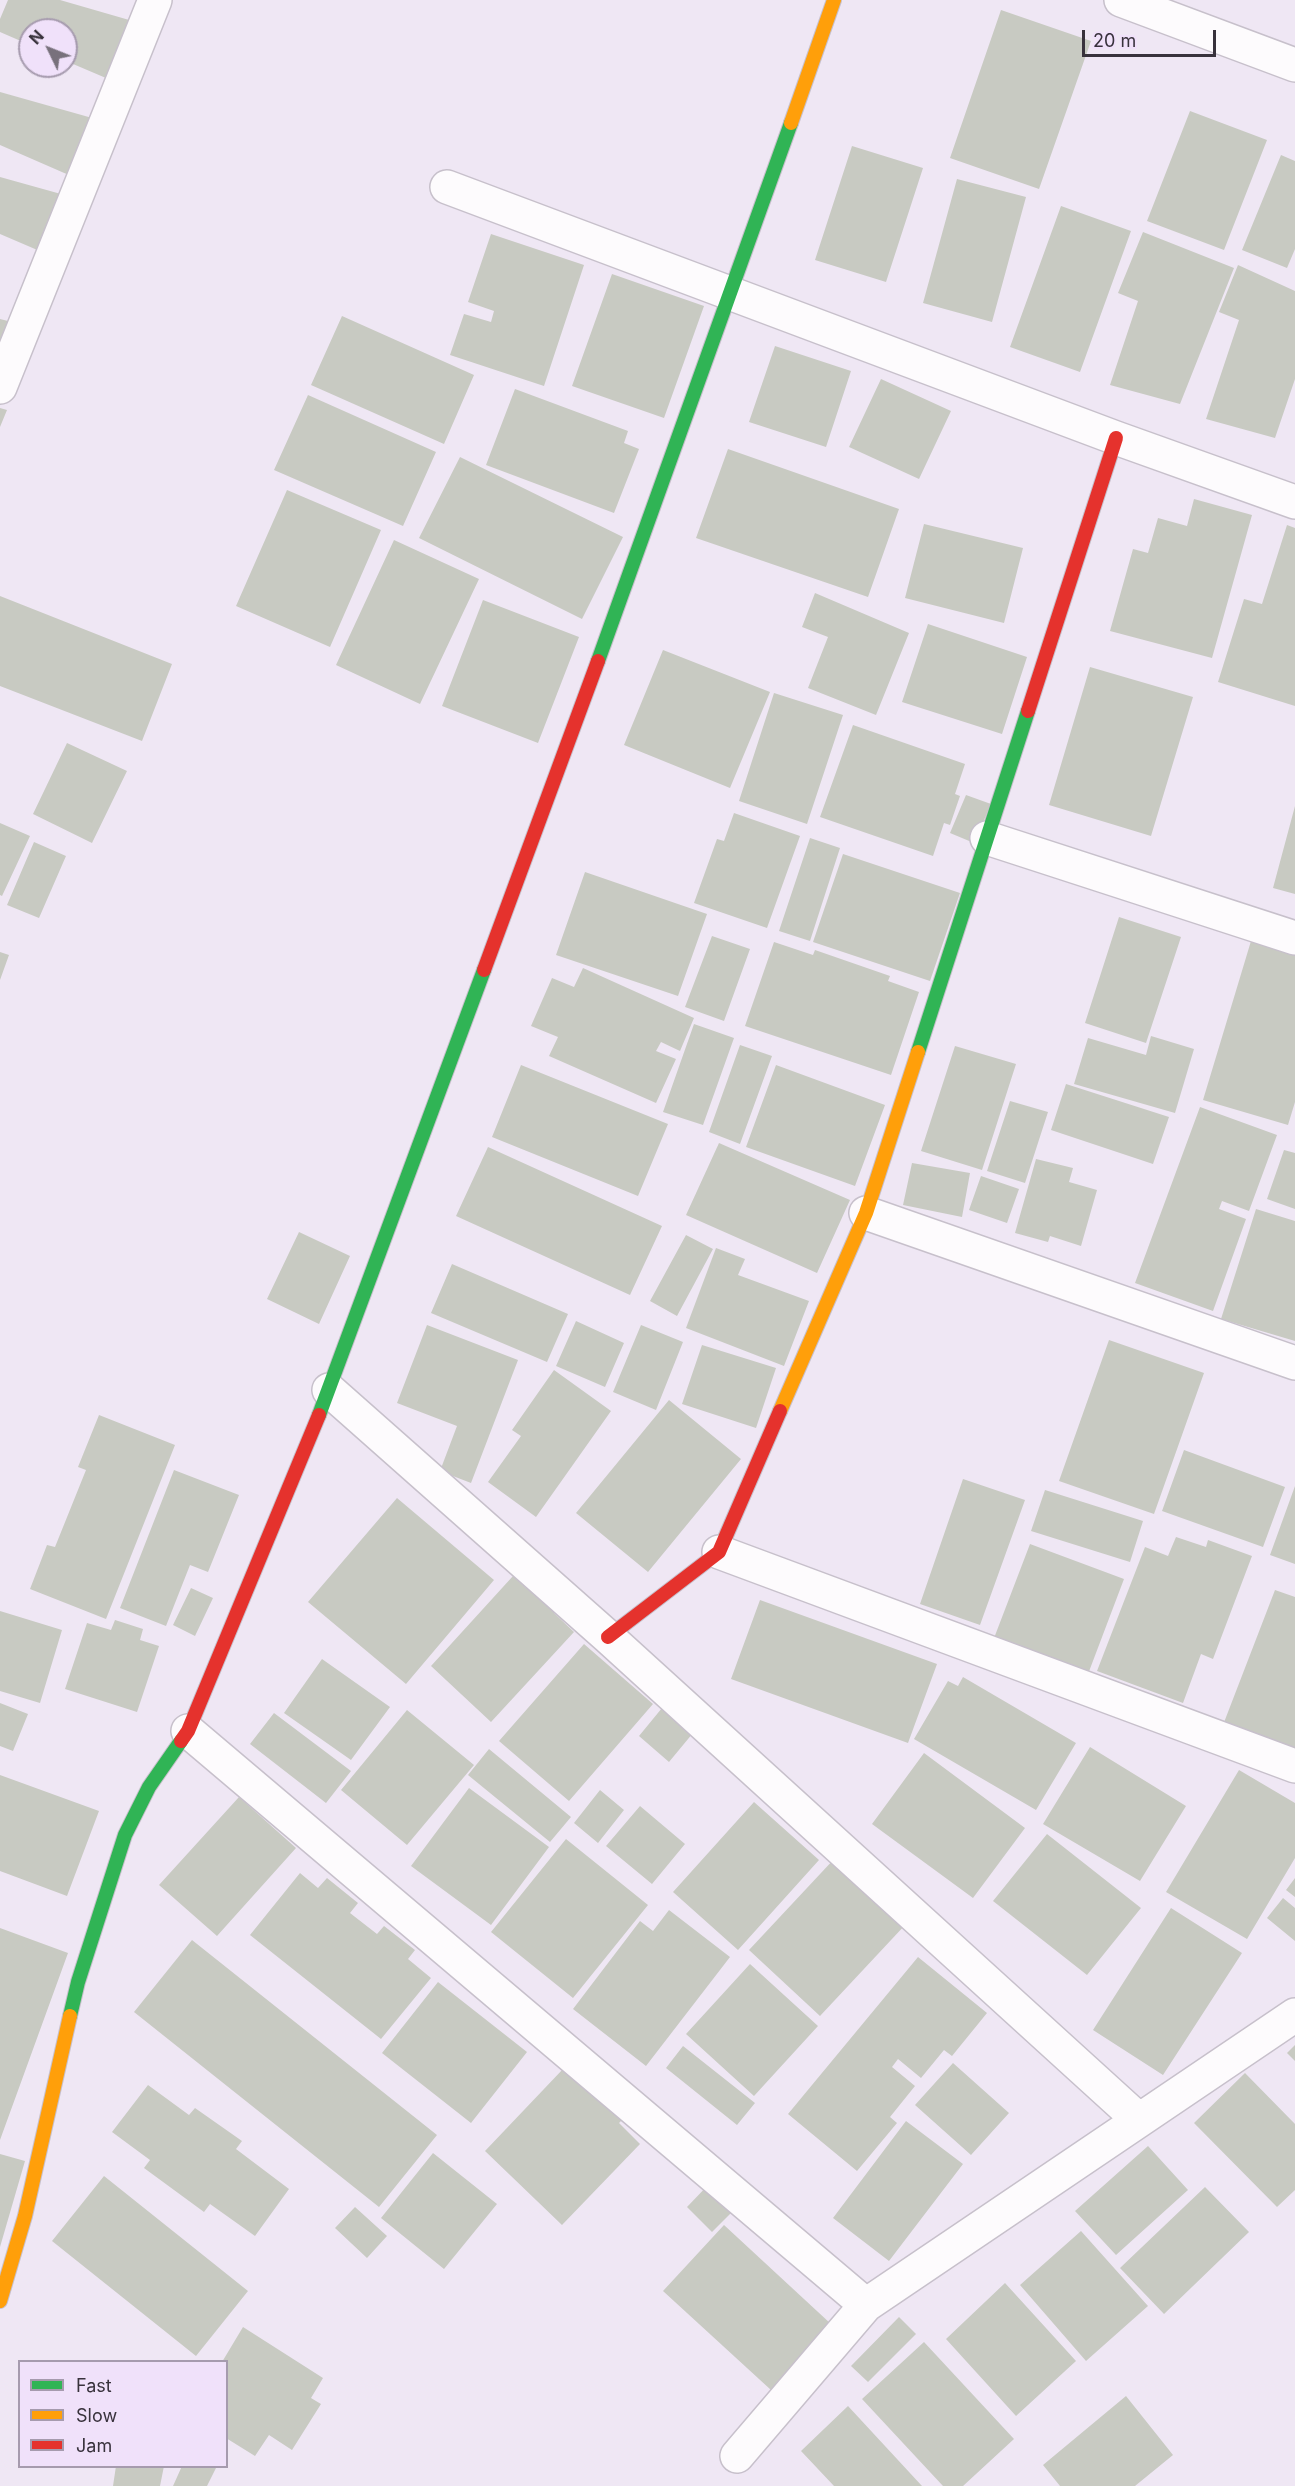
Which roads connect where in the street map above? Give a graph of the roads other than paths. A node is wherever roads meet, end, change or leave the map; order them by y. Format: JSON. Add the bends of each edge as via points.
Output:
{"nodes":[{"id":1,"x":156,"y":0,"type":"edge"},
{"id":2,"x":834,"y":0,"type":"edge"},
{"id":3,"x":1121,"y":0,"type":"edge"},
{"id":4,"x":1295,"y":65,"type":"edge"},
{"id":5,"x":447,"y":187,"type":"dead end"},
{"id":6,"x":730,"y":294,"type":"junction"},
{"id":7,"x":0,"y":387,"type":"edge"},
{"id":8,"x":1116,"y":438,"type":"junction"},
{"id":9,"x":1295,"y":502,"type":"edge"},
{"id":10,"x":987,"y":838,"type":"junction"},
{"id":11,"x":1295,"y":938,"type":"edge"},
{"id":12,"x":866,"y":1213,"type":"junction"},
{"id":13,"x":1295,"y":1363,"type":"edge"},
{"id":14,"x":329,"y":1390,"type":"junction"},
{"id":15,"x":719,"y":1552,"type":"junction"},
{"id":16,"x":608,"y":1637,"type":"junction"},
{"id":17,"x":188,"y":1731,"type":"junction"},
{"id":18,"x":1295,"y":1766,"type":"edge"},
{"id":19,"x":1295,"y":2015,"type":"edge"},
{"id":20,"x":1139,"y":2120,"type":"junction"},
{"id":21,"x":0,"y":2301,"type":"edge"},
{"id":22,"x":866,"y":2305,"type":"junction"},
{"id":23,"x":737,"y":2456,"type":"dead end"}],
"edges":[{"from":1,"to":7,"type":"street"},
{"from":2,"to":6,"type":"street"},
{"from":3,"to":4,"type":"street"},
{"from":5,"to":6,"type":"street"},
{"from":6,"to":8,"type":"street"},
{"from":6,"to":14,"type":"street"},
{"from":8,"to":9,"type":"street"},
{"from":8,"to":10,"type":"street"},
{"from":10,"to":11,"type":"street"},
{"from":10,"to":12,"type":"street"},
{"from":12,"to":13,"type":"street"},
{"from":12,"to":15,"type":"street"},
{"from":14,"to":16,"type":"street"},
{"from":14,"to":17,"type":"street"},
{"from":15,"to":16,"type":"street"},
{"from":15,"to":18,"type":"street"},
{"from":16,"to":20,"type":"street"},
{"from":17,"to":21,"type":"street","via":[[149,1787],[125,1835],[78,1982],[25,2216]]},
{"from":17,"to":22,"type":"street"},
{"from":19,"to":20,"type":"street"},
{"from":20,"to":22,"type":"street"},
{"from":22,"to":23,"type":"street"}]}
